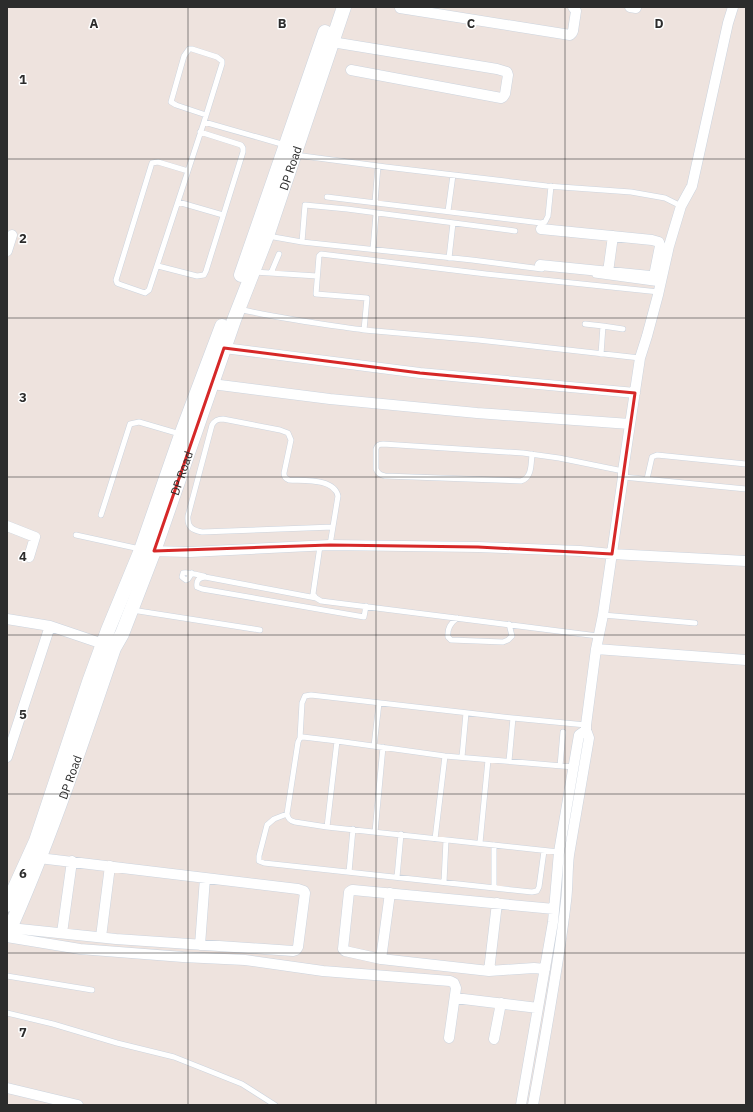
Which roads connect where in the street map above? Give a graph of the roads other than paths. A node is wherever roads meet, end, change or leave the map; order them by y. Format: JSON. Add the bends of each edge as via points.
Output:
{"nodes":[{"id":1,"x":334,"y":7,"type":"edge"},
{"id":2,"x":344,"y":7,"type":"edge"},
{"id":3,"x":401,"y":7,"type":"edge"},
{"id":4,"x":574,"y":7,"type":"edge"},
{"id":5,"x":630,"y":7,"type":"edge"},
{"id":6,"x":636,"y":7,"type":"edge"},
{"id":7,"x":733,"y":7,"type":"edge"},
{"id":8,"x":332,"y":42,"type":"junction"},
{"id":9,"x":350,"y":70,"type":"dead end"},
{"id":10,"x":206,"y":115,"type":"junction"},
{"id":11,"x":204,"y":122,"type":"junction"},
{"id":12,"x":200,"y":132,"type":"junction"},
{"id":13,"x":292,"y":149,"type":"junction"},
{"id":14,"x":378,"y":166,"type":"junction"},
{"id":15,"x":188,"y":171,"type":"junction"},
{"id":16,"x":453,"y":175,"type":"junction"},
{"id":17,"x":551,"y":186,"type":"junction"},
{"id":18,"x":328,"y":197,"type":"dead end"},
{"id":19,"x":178,"y":202,"type":"junction"},
{"id":20,"x":375,"y":202,"type":"junction"},
{"id":21,"x":681,"y":206,"type":"junction"},
{"id":22,"x":448,"y":211,"type":"junction"},
{"id":23,"x":376,"y":214,"type":"junction"},
{"id":24,"x":223,"y":215,"type":"junction"},
{"id":25,"x":453,"y":223,"type":"junction"},
{"id":26,"x":542,"y":229,"type":"dead end"},
{"id":27,"x":515,"y":231,"type":"dead end"},
{"id":28,"x":12,"y":235,"type":"dead end"},
{"id":29,"x":267,"y":236,"type":"junction"},
{"id":30,"x":613,"y":236,"type":"junction"},
{"id":31,"x":302,"y":242,"type":"junction"},
{"id":32,"x":373,"y":249,"type":"junction"},
{"id":33,"x":7,"y":251,"type":"edge"},
{"id":34,"x":279,"y":254,"type":"dead end"},
{"id":35,"x":449,"y":258,"type":"junction"},
{"id":36,"x":540,"y":265,"type":"dead end"},
{"id":37,"x":158,"y":266,"type":"junction"},
{"id":38,"x":253,"y":272,"type":"junction"},
{"id":39,"x":608,"y":272,"type":"junction"},
{"id":40,"x":271,"y":273,"type":"junction"},
{"id":41,"x":317,"y":276,"type":"junction"},
{"id":42,"x":659,"y":282,"type":"junction"},
{"id":43,"x":238,"y":309,"type":"junction"},
{"id":44,"x":585,"y":324,"type":"dead end"},
{"id":45,"x":603,"y":326,"type":"junction"},
{"id":46,"x":623,"y":329,"type":"dead end"},
{"id":47,"x":364,"y":330,"type":"junction"},
{"id":48,"x":224,"y":348,"type":"junction"},
{"id":49,"x":601,"y":354,"type":"junction"},
{"id":50,"x":640,"y":358,"type":"junction"},
{"id":51,"x":212,"y":384,"type":"junction"},
{"id":52,"x":635,"y":393,"type":"junction"},
{"id":53,"x":630,"y":424,"type":"junction"},
{"id":54,"x":187,"y":437,"type":"junction"},
{"id":55,"x":532,"y":454,"type":"junction"},
{"id":56,"x":746,"y":464,"type":"edge"},
{"id":57,"x":623,"y":474,"type":"junction"},
{"id":58,"x":647,"y":479,"type":"junction"},
{"id":59,"x":746,"y":489,"type":"edge"},
{"id":60,"x":101,"y":515,"type":"dead end"},
{"id":61,"x":7,"y":526,"type":"edge"},
{"id":62,"x":333,"y":527,"type":"junction"},
{"id":63,"x":76,"y":535,"type":"dead end"},
{"id":64,"x":325,"y":546,"type":"junction"},
{"id":65,"x":147,"y":550,"type":"junction"},
{"id":66,"x":612,"y":554,"type":"junction"},
{"id":67,"x":30,"y":557,"type":"dead end"},
{"id":68,"x":746,"y":561,"type":"edge"},
{"id":69,"x":192,"y":573,"type":"dead end"},
{"id":70,"x":205,"y":577,"type":"junction"},
{"id":71,"x":316,"y":598,"type":"junction"},
{"id":72,"x":366,"y":606,"type":"junction"},
{"id":73,"x":132,"y":610,"type":"junction"},
{"id":74,"x":603,"y":615,"type":"junction"},
{"id":75,"x":457,"y":618,"type":"junction"},
{"id":76,"x":7,"y":619,"type":"edge"},
{"id":77,"x":696,"y":623,"type":"dead end"},
{"id":78,"x":509,"y":624,"type":"junction"},
{"id":79,"x":50,"y":626,"type":"junction"},
{"id":80,"x":260,"y":630,"type":"dead end"},
{"id":81,"x":598,"y":636,"type":"junction"},
{"id":82,"x":109,"y":646,"type":"junction"},
{"id":83,"x":596,"y":649,"type":"junction"},
{"id":84,"x":746,"y":660,"type":"edge"},
{"id":85,"x":378,"y":703,"type":"junction"},
{"id":86,"x":466,"y":712,"type":"junction"},
{"id":87,"x":513,"y":718,"type":"junction"},
{"id":88,"x":586,"y":727,"type":"junction"},
{"id":89,"x":563,"y":732,"type":"dead end"},
{"id":90,"x":300,"y":738,"type":"junction"},
{"id":91,"x":337,"y":741,"type":"junction"},
{"id":92,"x":374,"y":746,"type":"junction"},
{"id":93,"x":383,"y":747,"type":"junction"},
{"id":94,"x":445,"y":756,"type":"junction"},
{"id":95,"x":7,"y":757,"type":"edge"},
{"id":96,"x":462,"y":757,"type":"junction"},
{"id":97,"x":488,"y":760,"type":"junction"},
{"id":98,"x":509,"y":762,"type":"junction"},
{"id":99,"x":560,"y":766,"type":"junction"},
{"id":100,"x":574,"y":767,"type":"junction"},
{"id":101,"x":287,"y":814,"type":"junction"},
{"id":102,"x":327,"y":826,"type":"junction"},
{"id":103,"x":353,"y":830,"type":"junction"},
{"id":104,"x":375,"y":832,"type":"junction"},
{"id":105,"x":401,"y":834,"type":"junction"},
{"id":106,"x":435,"y":838,"type":"junction"},
{"id":107,"x":446,"y":840,"type":"junction"},
{"id":108,"x":480,"y":844,"type":"junction"},
{"id":109,"x":494,"y":845,"type":"junction"},
{"id":110,"x":544,"y":850,"type":"junction"},
{"id":111,"x":559,"y":852,"type":"junction"},
{"id":112,"x":34,"y":856,"type":"junction"},
{"id":113,"x":72,"y":862,"type":"junction"},
{"id":114,"x":110,"y":866,"type":"junction"},
{"id":115,"x":349,"y":872,"type":"junction"},
{"id":116,"x":206,"y":878,"type":"junction"},
{"id":117,"x":398,"y":878,"type":"junction"},
{"id":118,"x":444,"y":882,"type":"junction"},
{"id":119,"x":494,"y":888,"type":"junction"},
{"id":120,"x":390,"y":893,"type":"junction"},
{"id":121,"x":498,"y":903,"type":"junction"},
{"id":122,"x":7,"y":904,"type":"edge"},
{"id":123,"x":554,"y":909,"type":"junction"},
{"id":124,"x":8,"y":933,"type":"edge"},
{"id":125,"x":62,"y":933,"type":"junction"},
{"id":126,"x":101,"y":937,"type":"junction"},
{"id":127,"x":200,"y":945,"type":"junction"},
{"id":128,"x":381,"y":959,"type":"junction"},
{"id":129,"x":545,"y":969,"type":"junction"},
{"id":130,"x":489,"y":971,"type":"junction"},
{"id":131,"x":7,"y":976,"type":"edge"},
{"id":132,"x":92,"y":990,"type":"dead end"},
{"id":133,"x":455,"y":998,"type":"junction"},
{"id":134,"x":501,"y":1004,"type":"junction"},
{"id":135,"x":538,"y":1008,"type":"junction"},
{"id":136,"x":7,"y":1013,"type":"edge"},
{"id":137,"x":449,"y":1038,"type":"dead end"},
{"id":138,"x":494,"y":1039,"type":"dead end"},
{"id":139,"x":7,"y":1088,"type":"edge"},
{"id":140,"x":78,"y":1105,"type":"edge"},
{"id":141,"x":275,"y":1105,"type":"edge"},
{"id":142,"x":521,"y":1105,"type":"edge"},
{"id":143,"x":533,"y":1105,"type":"edge"}],
"edges":[{"from":1,"to":13,"type":"street","name":"DP Road"},
{"from":2,"to":8,"type":"street","name":"DP Road"},
{"from":3,"to":4,"type":"street","via":[[570,35],[576,11]]},
{"from":5,"to":6,"type":"street"},
{"from":7,"to":21,"type":"street","via":[[692,186]]},
{"from":8,"to":9,"type":"street","via":[[497,69],[507,72],[508,75],[505,94],[501,98]]},
{"from":8,"to":13,"type":"street","name":"DP Road"},
{"from":10,"to":10,"type":"lane","via":[[222,61],[192,49],[184,56],[171,102]]},
{"from":10,"to":11,"type":"lane"},
{"from":11,"to":12,"type":"lane"},
{"from":11,"to":13,"type":"lane"},
{"from":12,"to":15,"type":"lane"},
{"from":12,"to":24,"type":"lane","via":[[241,145],[243,148]]},
{"from":13,"to":14,"type":"lane"},
{"from":13,"to":29,"type":"street","name":"DP Road"},
{"from":13,"to":54,"type":"street","name":"DP Road","via":[[247,261]]},
{"from":14,"to":16,"type":"lane"},
{"from":14,"to":20,"type":"lane"},
{"from":15,"to":19,"type":"lane"},
{"from":15,"to":37,"type":"lane","via":[[158,162],[152,163],[117,283],[145,293],[149,290]]},
{"from":16,"to":17,"type":"lane"},
{"from":16,"to":22,"type":"lane"},
{"from":17,"to":21,"type":"lane","via":[[659,196]]},
{"from":17,"to":22,"type":"lane","via":[[548,216],[541,223]]},
{"from":18,"to":20,"type":"lane"},
{"from":19,"to":24,"type":"lane"},
{"from":19,"to":37,"type":"lane"},
{"from":20,"to":22,"type":"lane"},
{"from":21,"to":42,"type":"street"},
{"from":23,"to":25,"type":"lane"},
{"from":23,"to":31,"type":"lane","via":[[305,205]]},
{"from":23,"to":32,"type":"lane"},
{"from":24,"to":37,"type":"lane","via":[[204,275],[197,276]]},
{"from":25,"to":27,"type":"lane"},
{"from":25,"to":35,"type":"lane"},
{"from":26,"to":30,"type":"street"},
{"from":28,"to":33,"type":"street"},
{"from":29,"to":31,"type":"lane"},
{"from":29,"to":38,"type":"street","name":"DP Road"},
{"from":30,"to":39,"type":"street"},
{"from":30,"to":42,"type":"street","via":[[659,242]]},
{"from":31,"to":32,"type":"lane"},
{"from":32,"to":35,"type":"lane"},
{"from":34,"to":40,"type":"lane"},
{"from":35,"to":42,"type":"lane"},
{"from":36,"to":39,"type":"street"},
{"from":38,"to":40,"type":"lane"},
{"from":38,"to":43,"type":"street","name":"DP Road"},
{"from":39,"to":42,"type":"street"},
{"from":40,"to":41,"type":"lane"},
{"from":41,"to":42,"type":"lane","via":[[321,254],[494,275]]},
{"from":41,"to":47,"type":"lane","via":[[316,294],[367,298]]},
{"from":42,"to":50,"type":"street"},
{"from":43,"to":47,"type":"lane","via":[[300,322]]},
{"from":43,"to":48,"type":"street","name":"DP Road"},
{"from":44,"to":45,"type":"lane"},
{"from":45,"to":46,"type":"lane"},
{"from":45,"to":49,"type":"lane"},
{"from":47,"to":49,"type":"lane"},
{"from":48,"to":51,"type":"street","name":"DP Road"},
{"from":48,"to":52,"type":"street","via":[[420,373]]},
{"from":49,"to":50,"type":"lane"},
{"from":50,"to":52,"type":"street"},
{"from":51,"to":53,"type":"street","via":[[330,399]]},
{"from":51,"to":54,"type":"street","name":"DP Road"},
{"from":52,"to":53,"type":"street"},
{"from":53,"to":57,"type":"street"},
{"from":54,"to":60,"type":"lane","via":[[139,422],[130,424]]},
{"from":54,"to":65,"type":"street","name":"DP Road"},
{"from":55,"to":55,"type":"lane","via":[[529,475],[521,481],[385,476],[380,475],[376,469],[376,449],[380,444]]},
{"from":55,"to":57,"type":"lane"},
{"from":56,"to":58,"type":"lane","via":[[657,455],[652,457]]},
{"from":57,"to":58,"type":"lane"},
{"from":57,"to":66,"type":"street"},
{"from":58,"to":59,"type":"lane"},
{"from":61,"to":67,"type":"street","via":[[35,537]]},
{"from":62,"to":62,"type":"lane","via":[[337,492],[325,483],[289,480],[284,476],[290,440],[288,433],[223,419],[215,421],[188,516],[187,521],[192,529],[202,532]]},
{"from":62,"to":64,"type":"lane"},
{"from":63,"to":65,"type":"lane"},
{"from":64,"to":65,"type":"street","via":[[190,552]]},
{"from":64,"to":66,"type":"street","via":[[486,547]]},
{"from":64,"to":71,"type":"lane","via":[[313,594]]},
{"from":65,"to":73,"type":"street","name":"DP Road"},
{"from":65,"to":82,"type":"street","name":"DP Road"},
{"from":66,"to":68,"type":"street"},
{"from":66,"to":74,"type":"street"},
{"from":69,"to":70,"type":"lane"},
{"from":70,"to":71,"type":"lane"},
{"from":70,"to":72,"type":"lane","via":[[200,577],[197,587],[364,617]]},
{"from":71,"to":72,"type":"lane","via":[[321,601]]},
{"from":72,"to":75,"type":"lane"},
{"from":73,"to":80,"type":"lane"},
{"from":73,"to":82,"type":"street","name":"DP Road","via":[[122,634]]},
{"from":74,"to":77,"type":"lane"},
{"from":74,"to":81,"type":"street"},
{"from":75,"to":78,"type":"lane"},
{"from":75,"to":78,"type":"lane","via":[[447,632],[451,640],[503,642],[512,636]]},
{"from":76,"to":79,"type":"street"},
{"from":78,"to":81,"type":"lane"},
{"from":79,"to":82,"type":"street"},
{"from":79,"to":95,"type":"street"},
{"from":81,"to":83,"type":"street"},
{"from":82,"to":112,"type":"street","name":"DP Road"},
{"from":83,"to":84,"type":"street"},
{"from":83,"to":88,"type":"street"},
{"from":85,"to":86,"type":"lane"},
{"from":85,"to":90,"type":"lane","via":[[305,696],[302,703]]},
{"from":85,"to":92,"type":"lane"},
{"from":86,"to":87,"type":"lane"},
{"from":86,"to":96,"type":"lane"},
{"from":87,"to":88,"type":"lane"},
{"from":87,"to":98,"type":"lane"},
{"from":88,"to":100,"type":"street","via":[[579,735]]},
{"from":88,"to":143,"type":"street","via":[[589,738],[569,856],[562,936]]},
{"from":89,"to":99,"type":"lane"},
{"from":90,"to":91,"type":"lane"},
{"from":90,"to":101,"type":"lane"},
{"from":91,"to":92,"type":"lane"},
{"from":91,"to":102,"type":"lane"},
{"from":92,"to":93,"type":"lane"},
{"from":93,"to":94,"type":"lane"},
{"from":93,"to":104,"type":"lane"},
{"from":94,"to":96,"type":"lane"},
{"from":94,"to":106,"type":"lane"},
{"from":96,"to":97,"type":"lane"},
{"from":97,"to":98,"type":"lane"},
{"from":97,"to":108,"type":"lane"},
{"from":98,"to":99,"type":"lane"},
{"from":99,"to":100,"type":"lane"},
{"from":100,"to":111,"type":"street"},
{"from":101,"to":102,"type":"lane","via":[[290,821]]},
{"from":101,"to":115,"type":"lane","via":[[267,825],[260,861]]},
{"from":102,"to":103,"type":"lane"},
{"from":103,"to":104,"type":"lane"},
{"from":103,"to":115,"type":"lane"},
{"from":104,"to":105,"type":"lane"},
{"from":105,"to":106,"type":"lane"},
{"from":105,"to":117,"type":"lane"},
{"from":106,"to":107,"type":"lane"},
{"from":107,"to":108,"type":"lane"},
{"from":107,"to":118,"type":"lane"},
{"from":108,"to":109,"type":"lane"},
{"from":109,"to":110,"type":"lane"},
{"from":109,"to":119,"type":"lane"},
{"from":110,"to":111,"type":"lane"},
{"from":110,"to":119,"type":"lane","via":[[537,891]]},
{"from":111,"to":123,"type":"street"},
{"from":112,"to":113,"type":"street"},
{"from":112,"to":122,"type":"street","name":"DP Road"},
{"from":112,"to":124,"type":"street","name":"DP Road","via":[[24,898]]},
{"from":113,"to":114,"type":"street"},
{"from":113,"to":125,"type":"street"},
{"from":114,"to":116,"type":"street"},
{"from":114,"to":126,"type":"street"},
{"from":115,"to":117,"type":"lane"},
{"from":116,"to":127,"type":"street"},
{"from":116,"to":127,"type":"street","via":[[298,889],[305,893],[296,950]]},
{"from":117,"to":118,"type":"lane"},
{"from":118,"to":119,"type":"lane"},
{"from":120,"to":121,"type":"street"},
{"from":120,"to":128,"type":"street"},
{"from":120,"to":128,"type":"street","via":[[353,890],[349,892],[343,950]]},
{"from":121,"to":123,"type":"street"},
{"from":121,"to":130,"type":"street"},
{"from":123,"to":129,"type":"street"},
{"from":124,"to":125,"type":"street"},
{"from":124,"to":133,"type":"street","via":[[80,949],[183,958],[245,960],[323,971],[443,980],[454,983]]},
{"from":125,"to":126,"type":"street"},
{"from":126,"to":127,"type":"street"},
{"from":128,"to":130,"type":"street"},
{"from":129,"to":130,"type":"street"},
{"from":129,"to":135,"type":"street"},
{"from":131,"to":132,"type":"lane"},
{"from":133,"to":134,"type":"street"},
{"from":133,"to":137,"type":"street"},
{"from":134,"to":135,"type":"street"},
{"from":134,"to":138,"type":"street"},
{"from":135,"to":142,"type":"street"},
{"from":136,"to":141,"type":"lane","via":[[174,1057],[242,1084]]},
{"from":139,"to":140,"type":"street"}]}
